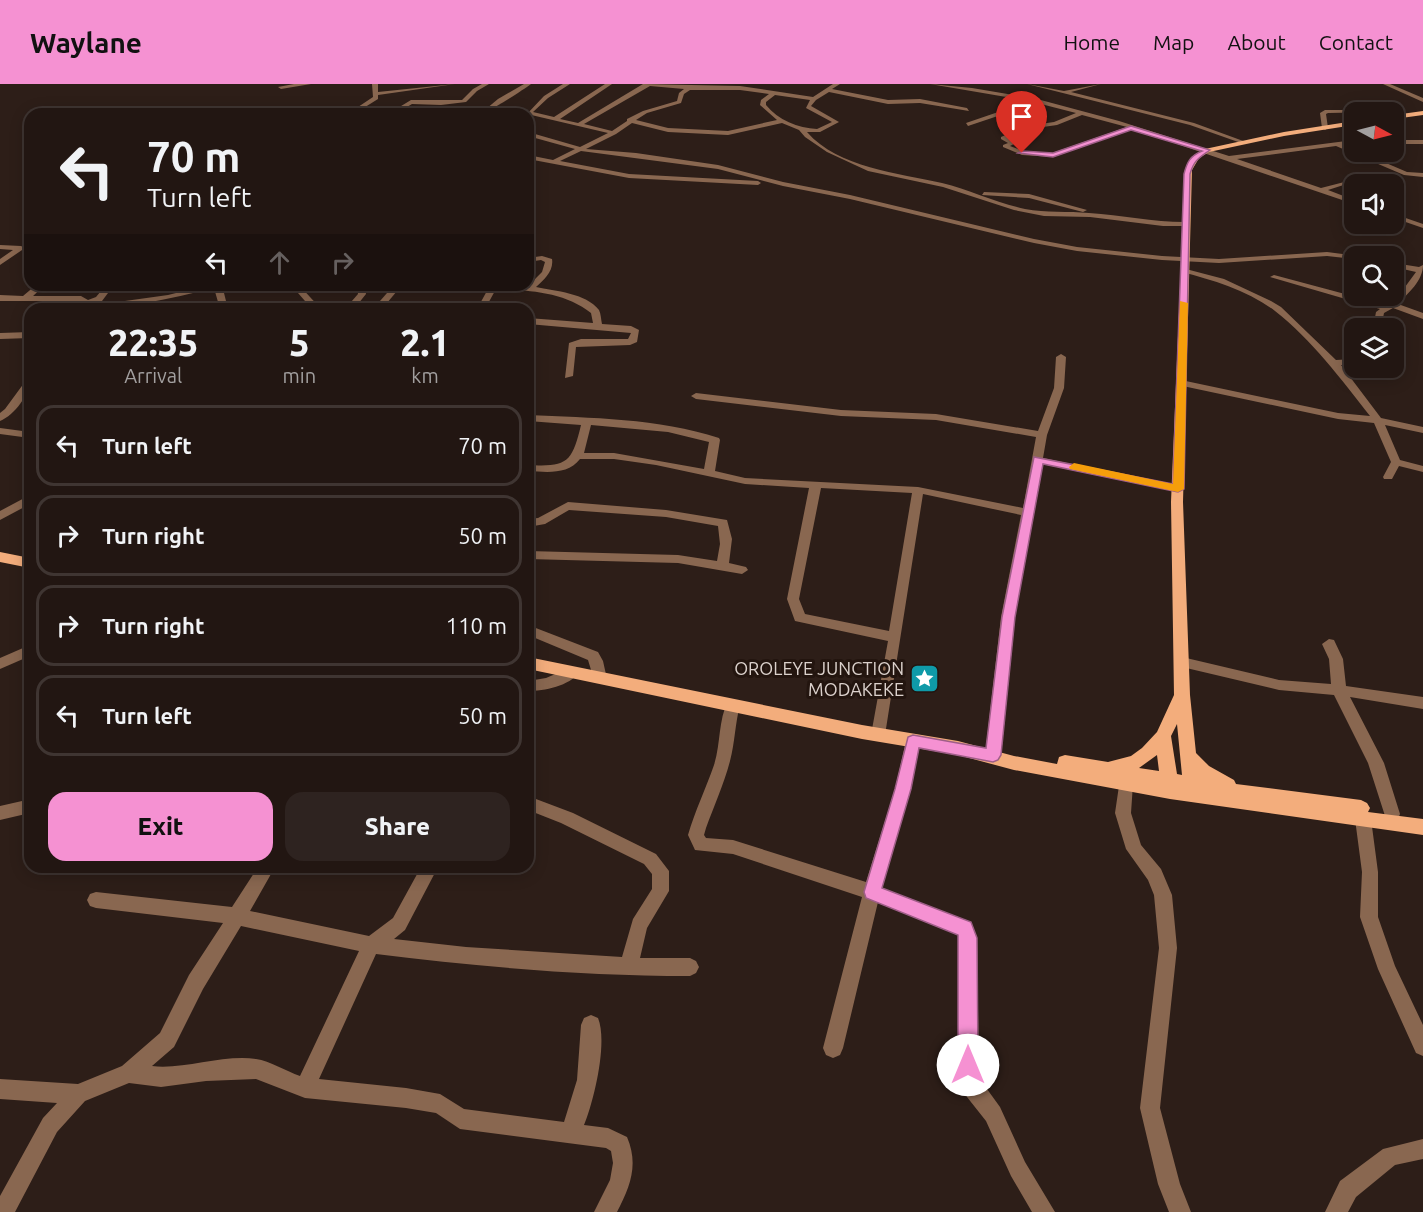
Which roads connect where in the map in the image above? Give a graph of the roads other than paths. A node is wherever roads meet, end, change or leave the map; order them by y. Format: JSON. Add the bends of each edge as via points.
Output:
{"nodes":[{"id":1,"x":308,"y":84,"type":"edge"},
{"id":2,"x":375,"y":84,"type":"edge"},
{"id":3,"x":425,"y":84,"type":"edge"},
{"id":4,"x":452,"y":84,"type":"edge"},
{"id":5,"x":486,"y":84,"type":"edge"},
{"id":6,"x":528,"y":84,"type":"edge"},
{"id":7,"x":567,"y":84,"type":"edge"},
{"id":8,"x":609,"y":84,"type":"edge"},
{"id":9,"x":648,"y":84,"type":"edge"},
{"id":10,"x":837,"y":84,"type":"edge"},
{"id":11,"x":933,"y":84,"type":"edge"},
{"id":12,"x":1030,"y":84,"type":"edge"},
{"id":13,"x":1098,"y":84,"type":"edge"},
{"id":14,"x":1085,"y":85,"type":"edge"},
{"id":15,"x":1390,"y":85,"type":"edge"},
{"id":16,"x":281,"y":87,"type":"dead end"},
{"id":17,"x":468,"y":87,"type":"dead end"},
{"id":18,"x":689,"y":88,"type":"junction"},
{"id":19,"x":417,"y":90,"type":"junction"},
{"id":20,"x":827,"y":90,"type":"junction"},
{"id":21,"x":977,"y":90,"type":"junction"},
{"id":22,"x":474,"y":92,"type":"junction"},
{"id":23,"x":1062,"y":92,"type":"junction"},
{"id":24,"x":774,"y":93,"type":"junction"},
{"id":25,"x":377,"y":94,"type":"junction"},
{"id":26,"x":959,"y":97,"type":"dead end"},
{"id":27,"x":814,"y":99,"type":"junction"},
{"id":28,"x":1423,"y":100,"type":"edge"},
{"id":29,"x":464,"y":101,"type":"junction"},
{"id":30,"x":951,"y":101,"type":"dead end"},
{"id":31,"x":1036,"y":101,"type":"junction"},
{"id":32,"x":943,"y":105,"type":"junction"},
{"id":33,"x":355,"y":108,"type":"edge"},
{"id":34,"x":401,"y":108,"type":"edge"},
{"id":35,"x":470,"y":108,"type":"edge"},
{"id":36,"x":490,"y":108,"type":"edge"},
{"id":37,"x":534,"y":108,"type":"edge"},
{"id":38,"x":967,"y":110,"type":"dead end"},
{"id":39,"x":1014,"y":110,"type":"junction"},
{"id":40,"x":1344,"y":111,"type":"edge"},
{"id":41,"x":1081,"y":113,"type":"junction"},
{"id":42,"x":534,"y":114,"type":"edge"},
{"id":43,"x":1023,"y":114,"type":"dead end"},
{"id":44,"x":1422,"y":114,"type":"edge"},
{"id":45,"x":1404,"y":116,"type":"edge"},
{"id":46,"x":554,"y":120,"type":"junction"},
{"id":47,"x":629,"y":120,"type":"junction"},
{"id":48,"x":1039,"y":120,"type":"dead end"},
{"id":49,"x":782,"y":121,"type":"junction"},
{"id":50,"x":968,"y":124,"type":"dead end"},
{"id":51,"x":1055,"y":124,"type":"junction"},
{"id":52,"x":578,"y":125,"type":"junction"},
{"id":53,"x":1344,"y":125,"type":"edge"},
{"id":54,"x":801,"y":128,"type":"junction"},
{"id":55,"x":1131,"y":128,"type":"junction"},
{"id":56,"x":1325,"y":128,"type":"junction"},
{"id":57,"x":614,"y":133,"type":"junction"},
{"id":58,"x":1039,"y":134,"type":"dead end"},
{"id":59,"x":534,"y":136,"type":"edge"},
{"id":60,"x":1021,"y":140,"type":"dead end"},
{"id":61,"x":1244,"y":142,"type":"junction"},
{"id":62,"x":1404,"y":142,"type":"edge"},
{"id":63,"x":1423,"y":142,"type":"edge"},
{"id":64,"x":1013,"y":143,"type":"junction"},
{"id":65,"x":1344,"y":143,"type":"edge"},
{"id":66,"x":1336,"y":144,"type":"junction"},
{"id":67,"x":580,"y":148,"type":"junction"},
{"id":68,"x":1207,"y":150,"type":"junction"},
{"id":69,"x":534,"y":158,"type":"edge"},
{"id":70,"x":1227,"y":158,"type":"junction"},
{"id":71,"x":553,"y":162,"type":"junction"},
{"id":72,"x":1423,"y":175,"type":"edge"},
{"id":73,"x":1344,"y":183,"type":"edge"},
{"id":74,"x":783,"y":184,"type":"junction"},
{"id":75,"x":1322,"y":190,"type":"junction"},
{"id":76,"x":968,"y":194,"type":"junction"},
{"id":77,"x":1344,"y":198,"type":"edge"},
{"id":78,"x":1100,"y":216,"type":"junction"},
{"id":79,"x":1404,"y":219,"type":"edge"},
{"id":80,"x":1185,"y":224,"type":"junction"},
{"id":81,"x":1423,"y":226,"type":"edge"},
{"id":82,"x":0,"y":247,"type":"edge"},
{"id":83,"x":24,"y":252,"type":"edge"},
{"id":84,"x":16,"y":253,"type":"junction"},
{"id":85,"x":1344,"y":256,"type":"edge"},
{"id":86,"x":534,"y":259,"type":"edge"},
{"id":87,"x":1186,"y":259,"type":"junction"},
{"id":88,"x":0,"y":264,"type":"edge"},
{"id":89,"x":1404,"y":265,"type":"edge"},
{"id":90,"x":1421,"y":268,"type":"edge"},
{"id":91,"x":1185,"y":270,"type":"junction"},
{"id":92,"x":1274,"y":277,"type":"dead end"},
{"id":93,"x":534,"y":285,"type":"edge"},
{"id":94,"x":534,"y":287,"type":"edge"},
{"id":95,"x":34,"y":291,"type":"edge"},
{"id":96,"x":105,"y":291,"type":"edge"},
{"id":97,"x":188,"y":291,"type":"edge"},
{"id":98,"x":300,"y":291,"type":"edge"},
{"id":99,"x":393,"y":291,"type":"edge"},
{"id":100,"x":0,"y":298,"type":"edge"},
{"id":101,"x":25,"y":298,"type":"junction"},
{"id":102,"x":148,"y":299,"type":"junction"},
{"id":103,"x":86,"y":303,"type":"edge"},
{"id":104,"x":92,"y":303,"type":"edge"},
{"id":105,"x":117,"y":303,"type":"edge"},
{"id":106,"x":149,"y":303,"type":"edge"},
{"id":107,"x":311,"y":303,"type":"edge"},
{"id":108,"x":382,"y":303,"type":"edge"},
{"id":109,"x":1389,"y":307,"type":"junction"},
{"id":110,"x":1423,"y":316,"type":"edge"},
{"id":111,"x":1379,"y":318,"type":"edge"},
{"id":112,"x":534,"y":321,"type":"edge"},
{"id":113,"x":598,"y":326,"type":"junction"},
{"id":114,"x":24,"y":336,"type":"edge"},
{"id":115,"x":2,"y":338,"type":"edge"},
{"id":116,"x":1060,"y":357,"type":"dead end"},
{"id":117,"x":1344,"y":362,"type":"edge"},
{"id":118,"x":1334,"y":363,"type":"junction"},
{"id":119,"x":568,"y":376,"type":"dead end"},
{"id":120,"x":1181,"y":383,"type":"junction"},
{"id":121,"x":24,"y":392,"type":"edge"},
{"id":122,"x":696,"y":396,"type":"dead end"},
{"id":123,"x":0,"y":418,"type":"edge"},
{"id":124,"x":534,"y":418,"type":"edge"},
{"id":125,"x":1378,"y":420,"type":"junction"},
{"id":126,"x":587,"y":422,"type":"junction"},
{"id":127,"x":1423,"y":430,"type":"edge"},
{"id":128,"x":0,"y":431,"type":"edge"},
{"id":129,"x":24,"y":433,"type":"edge"},
{"id":130,"x":1042,"y":435,"type":"junction"},
{"id":131,"x":580,"y":456,"type":"junction"},
{"id":132,"x":1038,"y":460,"type":"junction"},
{"id":133,"x":1396,"y":462,"type":"junction"},
{"id":134,"x":534,"y":468,"type":"edge"},
{"id":135,"x":1423,"y":469,"type":"edge"},
{"id":136,"x":709,"y":472,"type":"junction"},
{"id":137,"x":1388,"y":477,"type":"dead end"},
{"id":138,"x":816,"y":483,"type":"junction"},
{"id":139,"x":1178,"y":489,"type":"junction"},
{"id":140,"x":918,"y":490,"type":"junction"},
{"id":141,"x":24,"y":502,"type":"edge"},
{"id":142,"x":1027,"y":513,"type":"junction"},
{"id":143,"x":0,"y":516,"type":"edge"},
{"id":144,"x":534,"y":523,"type":"edge"},
{"id":145,"x":534,"y":555,"type":"edge"},
{"id":146,"x":0,"y":557,"type":"edge"},
{"id":147,"x":24,"y":562,"type":"edge"},
{"id":148,"x":722,"y":566,"type":"junction"},
{"id":149,"x":742,"y":570,"type":"dead end"},
{"id":150,"x":534,"y":632,"type":"edge"},
{"id":151,"x":894,"y":636,"type":"junction"},
{"id":152,"x":1329,"y":644,"type":"dead end"},
{"id":153,"x":24,"y":653,"type":"edge"},
{"id":154,"x":1182,"y":662,"type":"junction"},
{"id":155,"x":0,"y":664,"type":"edge"},
{"id":156,"x":534,"y":664,"type":"edge"},
{"id":157,"x":572,"y":672,"type":"junction"},
{"id":158,"x":600,"y":679,"type":"junction"},
{"id":159,"x":534,"y":687,"type":"edge"},
{"id":160,"x":1338,"y":690,"type":"junction"},
{"id":161,"x":1182,"y":695,"type":"junction"},
{"id":162,"x":1423,"y":703,"type":"edge"},
{"id":163,"x":733,"y":705,"type":"junction"},
{"id":164,"x":878,"y":735,"type":"junction"},
{"id":165,"x":1163,"y":736,"type":"junction"},
{"id":166,"x":913,"y":741,"type":"junction"},
{"id":167,"x":993,"y":755,"type":"junction"},
{"id":168,"x":1190,"y":758,"type":"junction"},
{"id":169,"x":1100,"y":768,"type":"junction"},
{"id":170,"x":1125,"y":784,"type":"junction"},
{"id":171,"x":1180,"y":788,"type":"junction"},
{"id":172,"x":1262,"y":796,"type":"junction"},
{"id":173,"x":534,"y":805,"type":"edge"},
{"id":174,"x":24,"y":808,"type":"edge"},
{"id":175,"x":0,"y":813,"type":"edge"},
{"id":176,"x":1392,"y":814,"type":"junction"},
{"id":177,"x":1363,"y":819,"type":"junction"},
{"id":178,"x":1423,"y":825,"type":"edge"},
{"id":179,"x":263,"y":873,"type":"edge"},
{"id":180,"x":427,"y":873,"type":"edge"},
{"id":181,"x":872,"y":892,"type":"junction"},
{"id":182,"x":96,"y":900,"type":"dead end"},
{"id":183,"x":235,"y":916,"type":"junction"},
{"id":184,"x":370,"y":945,"type":"junction"},
{"id":185,"x":629,"y":967,"type":"junction"},
{"id":186,"x":690,"y":967,"type":"dead end"},
{"id":187,"x":591,"y":1025,"type":"dead end"},
{"id":188,"x":1423,"y":1046,"type":"edge"},
{"id":189,"x":833,"y":1048,"type":"dead end"},
{"id":190,"x":129,"y":1073,"type":"junction"},
{"id":191,"x":305,"y":1088,"type":"junction"},
{"id":192,"x":0,"y":1089,"type":"edge"},
{"id":193,"x":78,"y":1094,"type":"junction"},
{"id":194,"x":570,"y":1132,"type":"junction"},
{"id":195,"x":1423,"y":1149,"type":"edge"},
{"id":196,"x":3,"y":1212,"type":"edge"},
{"id":197,"x":605,"y":1212,"type":"edge"},
{"id":198,"x":1044,"y":1212,"type":"edge"},
{"id":199,"x":1180,"y":1212,"type":"edge"},
{"id":200,"x":1336,"y":1212,"type":"edge"}],
"edges":[{"from":1,"to":16,"type":"street"},
{"from":2,"to":25,"type":"street"},
{"from":3,"to":19,"type":"street"},
{"from":4,"to":19,"type":"street"},
{"from":5,"to":22,"type":"street"},
{"from":6,"to":36,"type":"street"},
{"from":7,"to":37,"type":"street"},
{"from":8,"to":46,"type":"street"},
{"from":9,"to":18,"type":"street"},
{"from":9,"to":52,"type":"street"},
{"from":10,"to":20,"type":"street"},
{"from":11,"to":21,"type":"street"},
{"from":12,"to":23,"type":"street"},
{"from":13,"to":14,"type":"street"},
{"from":14,"to":23,"type":"street"},
{"from":15,"to":28,"type":"street"},
{"from":17,"to":22,"type":"street"},
{"from":18,"to":24,"type":"street"},
{"from":18,"to":47,"type":"street","via":[[679,102]]},
{"from":19,"to":25,"type":"street"},
{"from":20,"to":27,"type":"street"},
{"from":20,"to":32,"type":"street","via":[[888,102]]},
{"from":21,"to":26,"type":"street"},
{"from":21,"to":31,"type":"street"},
{"from":22,"to":29,"type":"street"},
{"from":23,"to":31,"type":"street"},
{"from":23,"to":61,"type":"street","via":[[1192,124]]},
{"from":24,"to":27,"type":"street"},
{"from":24,"to":49,"type":"street","via":[[763,105]]},
{"from":25,"to":33,"type":"street","via":[[372,101]]},
{"from":27,"to":54,"type":"street","via":[[810,110],[836,122],[818,131]]},
{"from":29,"to":34,"type":"street","via":[[411,102]]},
{"from":29,"to":35,"type":"street"},
{"from":30,"to":32,"type":"street"},
{"from":31,"to":39,"type":"street"},
{"from":31,"to":41,"type":"street"},
{"from":32,"to":38,"type":"street"},
{"from":39,"to":43,"type":"street"},
{"from":39,"to":50,"type":"street"},
{"from":40,"to":56,"type":"street","via":[[1323,113]]},
{"from":41,"to":51,"type":"street"},
{"from":41,"to":55,"type":"street"},
{"from":42,"to":46,"type":"street"},
{"from":44,"to":45,"type":"main road"},
{"from":46,"to":52,"type":"street"},
{"from":47,"to":49,"type":"street","via":[[668,130],[728,133]]},
{"from":47,"to":57,"type":"street"},
{"from":48,"to":51,"type":"street"},
{"from":49,"to":54,"type":"street"},
{"from":51,"to":58,"type":"street"},
{"from":51,"to":64,"type":"street","via":[[1028,127],[1003,138]]},
{"from":52,"to":57,"type":"street"},
{"from":53,"to":56,"type":"main road"},
{"from":54,"to":76,"type":"street","via":[[830,151],[862,165]]},
{"from":55,"to":64,"type":"street","via":[[1053,155],[1022,153],[1005,146]]},
{"from":55,"to":68,"type":"street"},
{"from":56,"to":61,"type":"main road"},
{"from":57,"to":67,"type":"street"},
{"from":59,"to":67,"type":"street"},
{"from":60,"to":64,"type":"street"},
{"from":61,"to":68,"type":"main road"},
{"from":62,"to":63,"type":"street"},
{"from":65,"to":66,"type":"street"},
{"from":66,"to":70,"type":"street"},
{"from":66,"to":72,"type":"street","via":[[1406,174]]},
{"from":67,"to":71,"type":"street"},
{"from":67,"to":74,"type":"street","via":[[718,167]]},
{"from":68,"to":70,"type":"street"},
{"from":68,"to":80,"type":"main road","via":[[1190,163]]},
{"from":69,"to":71,"type":"street"},
{"from":70,"to":75,"type":"street"},
{"from":71,"to":74,"type":"street","via":[[629,176]]},
{"from":73,"to":75,"type":"street"},
{"from":74,"to":87,"type":"street","via":[[1034,241],[1101,252]]},
{"from":75,"to":77,"type":"street"},
{"from":76,"to":78,"type":"street","via":[[1033,213]]},
{"from":76,"to":78,"type":"street","via":[[1029,196]]},
{"from":78,"to":80,"type":"street","via":[[1141,223]]},
{"from":79,"to":81,"type":"street"},
{"from":80,"to":87,"type":"main road"},
{"from":82,"to":84,"type":"street","via":[[21,248]]},
{"from":83,"to":84,"type":"street"},
{"from":84,"to":88,"type":"street"},
{"from":85,"to":87,"type":"street"},
{"from":86,"to":93,"type":"street","via":[[549,261]]},
{"from":87,"to":91,"type":"main road"},
{"from":89,"to":90,"type":"street"},
{"from":90,"to":109,"type":"street","via":[[1408,289]]},
{"from":91,"to":118,"type":"street","via":[[1268,302]]},
{"from":91,"to":120,"type":"main road"},
{"from":92,"to":109,"type":"street"},
{"from":94,"to":113,"type":"street","via":[[586,304],[597,311]]},
{"from":95,"to":101,"type":"street"},
{"from":96,"to":104,"type":"street"},
{"from":97,"to":102,"type":"street"},
{"from":98,"to":107,"type":"street"},
{"from":99,"to":108,"type":"street"},
{"from":100,"to":101,"type":"street"},
{"from":101,"to":103,"type":"street","via":[[67,298]]},
{"from":102,"to":105,"type":"street"},
{"from":102,"to":106,"type":"street"},
{"from":109,"to":110,"type":"street"},
{"from":109,"to":111,"type":"street","via":[[1380,312]]},
{"from":112,"to":113,"type":"street"},
{"from":113,"to":119,"type":"street","via":[[631,329],[636,335],[630,342],[572,345]]},
{"from":114,"to":115,"type":"street"},
{"from":116,"to":130,"type":"street","via":[[1059,388]]},
{"from":117,"to":118,"type":"street"},
{"from":118,"to":125,"type":"street"},
{"from":120,"to":125,"type":"street","via":[[1338,417]]},
{"from":120,"to":139,"type":"main road"},
{"from":121,"to":123,"type":"street"},
{"from":122,"to":130,"type":"street","via":[[841,413],[936,417]]},
{"from":124,"to":126,"type":"street"},
{"from":125,"to":127,"type":"street"},
{"from":125,"to":133,"type":"street"},
{"from":126,"to":131,"type":"street"},
{"from":126,"to":136,"type":"street","via":[[686,431],[716,440]]},
{"from":128,"to":129,"type":"street"},
{"from":130,"to":132,"type":"street"},
{"from":131,"to":134,"type":"street","via":[[576,462],[559,468]]},
{"from":131,"to":136,"type":"street","via":[[614,456]]},
{"from":132,"to":139,"type":"street"},
{"from":132,"to":142,"type":"street"},
{"from":133,"to":135,"type":"street"},
{"from":133,"to":137,"type":"street"},
{"from":136,"to":138,"type":"street","via":[[745,481]]},
{"from":138,"to":140,"type":"street"},
{"from":138,"to":151,"type":"street","via":[[794,599],[800,618]]},
{"from":139,"to":154,"type":"main road"},
{"from":140,"to":142,"type":"street"},
{"from":140,"to":151,"type":"street"},
{"from":141,"to":143,"type":"street"},
{"from":142,"to":167,"type":"street","via":[[1008,617]]},
{"from":144,"to":148,"type":"street","via":[[551,519],[568,506],[708,519],[723,523],[726,532]]},
{"from":145,"to":148,"type":"street","via":[[678,559]]},
{"from":146,"to":147,"type":"main road"},
{"from":148,"to":149,"type":"street"},
{"from":150,"to":158,"type":"street","via":[[593,656]]},
{"from":151,"to":164,"type":"street"},
{"from":152,"to":160,"type":"street","via":[[1336,659]]},
{"from":153,"to":155,"type":"street"},
{"from":154,"to":160,"type":"street","via":[[1279,685]]},
{"from":154,"to":161,"type":"main road"},
{"from":156,"to":157,"type":"main road"},
{"from":157,"to":158,"type":"main road"},
{"from":157,"to":159,"type":"street"},
{"from":158,"to":163,"type":"main road"},
{"from":160,"to":162,"type":"street"},
{"from":160,"to":176,"type":"street","via":[[1376,763]]},
{"from":161,"to":165,"type":"main road"},
{"from":161,"to":168,"type":"main road"},
{"from":163,"to":164,"type":"main road"},
{"from":163,"to":181,"type":"street","via":[[722,764],[696,835],[701,845],[733,847]]},
{"from":164,"to":166,"type":"main road"},
{"from":165,"to":169,"type":"main road","via":[[1149,754],[1133,764]]},
{"from":165,"to":171,"type":"main road"},
{"from":166,"to":167,"type":"main road"},
{"from":166,"to":181,"type":"street"},
{"from":167,"to":169,"type":"main road"},
{"from":167,"to":170,"type":"main road","via":[[1014,763]]},
{"from":168,"to":171,"type":"main road"},
{"from":168,"to":172,"type":"main road","via":[[1224,784]]},
{"from":169,"to":171,"type":"main road"},
{"from":170,"to":171,"type":"main road"},
{"from":170,"to":199,"type":"street","via":[[1123,813],[1134,849],[1155,875],[1164,895],[1168,948],[1150,1108]]},
{"from":171,"to":172,"type":"main road"},
{"from":171,"to":177,"type":"main road","via":[[1286,810]]},
{"from":172,"to":176,"type":"main road"},
{"from":173,"to":185,"type":"street","via":[[650,859],[661,871],[660,891],[639,925]]},
{"from":174,"to":175,"type":"street"},
{"from":176,"to":178,"type":"main road"},
{"from":177,"to":178,"type":"main road"},
{"from":177,"to":188,"type":"street","via":[[1370,872],[1369,917],[1387,969]]},
{"from":179,"to":183,"type":"street"},
{"from":180,"to":184,"type":"street","via":[[399,924]]},
{"from":181,"to":189,"type":"street"},
{"from":181,"to":198,"type":"street","via":[[964,928],[968,938],[969,1078],[993,1114],[1018,1169]]},
{"from":182,"to":183,"type":"street"},
{"from":183,"to":184,"type":"street"},
{"from":183,"to":190,"type":"street","via":[[167,1040]]},
{"from":184,"to":185,"type":"street"},
{"from":184,"to":191,"type":"street"},
{"from":185,"to":186,"type":"street"},
{"from":187,"to":194,"type":"street","via":[[588,1075],[581,1110]]},
{"from":190,"to":191,"type":"street","via":[[161,1077],[256,1069]]},
{"from":190,"to":193,"type":"street"},
{"from":191,"to":194,"type":"street","via":[[406,1098],[440,1104],[460,1119]]},
{"from":192,"to":193,"type":"street"},
{"from":193,"to":196,"type":"street","via":[[50,1125]]},
{"from":194,"to":197,"type":"street","via":[[608,1138],[620,1144],[625,1159],[622,1180]]},
{"from":195,"to":200,"type":"street","via":[[1390,1156],[1348,1189]]}]}
